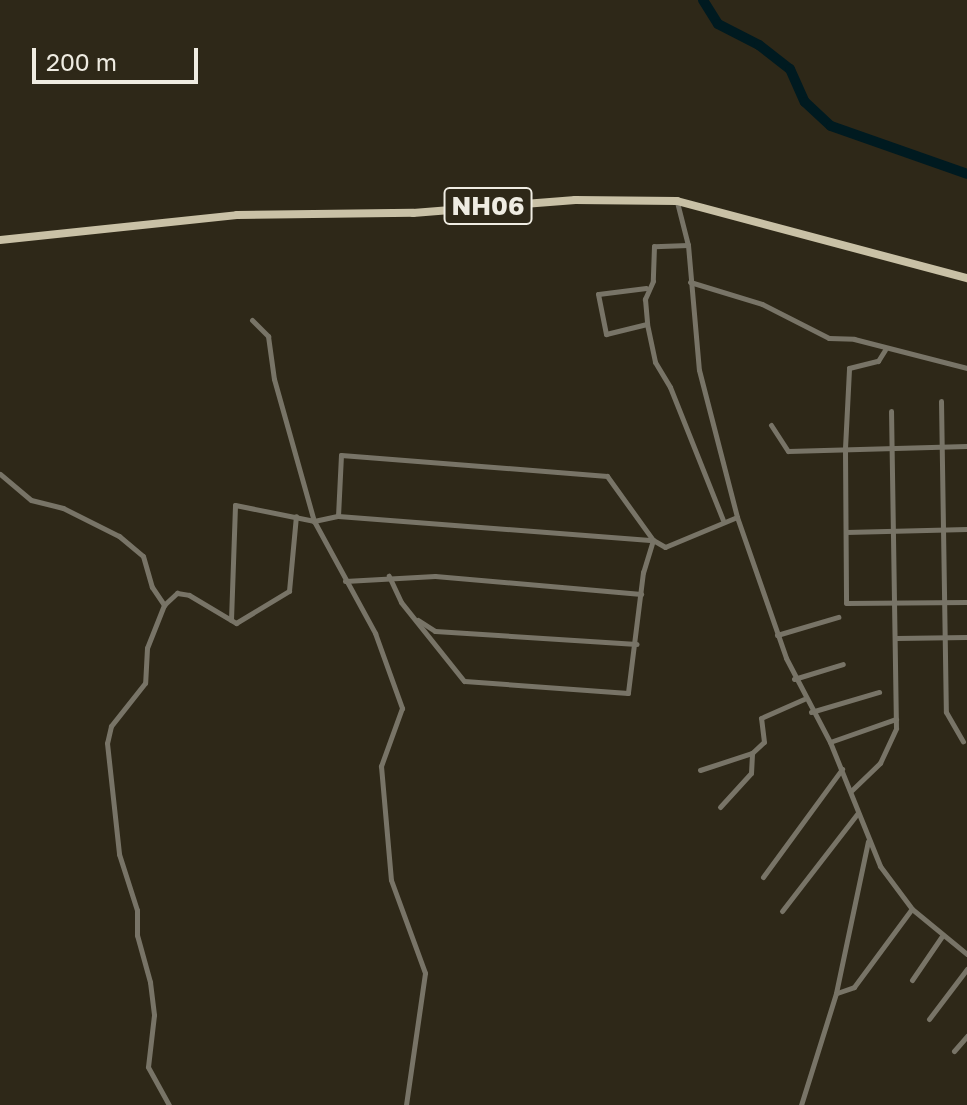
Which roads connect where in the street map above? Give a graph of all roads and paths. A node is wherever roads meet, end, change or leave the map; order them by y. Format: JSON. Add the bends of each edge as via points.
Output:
{"nodes":[{"id":1,"x":677,"y":201,"type":"junction"},
{"id":2,"x":0,"y":240,"type":"edge"},
{"id":3,"x":688,"y":245,"type":"junction"},
{"id":4,"x":967,"y":278,"type":"edge"},
{"id":5,"x":690,"y":282,"type":"junction"},
{"id":6,"x":646,"y":288,"type":"junction"},
{"id":7,"x":252,"y":320,"type":"dead end"},
{"id":8,"x":647,"y":324,"type":"junction"},
{"id":9,"x":885,"y":350,"type":"junction"},
{"id":10,"x":967,"y":368,"type":"edge"},
{"id":11,"x":941,"y":401,"type":"dead end"},
{"id":12,"x":891,"y":411,"type":"dead end"},
{"id":13,"x":771,"y":425,"type":"dead end"},
{"id":14,"x":943,"y":446,"type":"junction"},
{"id":15,"x":967,"y":446,"type":"edge"},
{"id":16,"x":895,"y":447,"type":"junction"},
{"id":17,"x":845,"y":450,"type":"junction"},
{"id":18,"x":0,"y":474,"type":"edge"},
{"id":19,"x":296,"y":516,"type":"junction"},
{"id":20,"x":338,"y":516,"type":"junction"},
{"id":21,"x":737,"y":517,"type":"junction"},
{"id":22,"x":723,"y":520,"type":"junction"},
{"id":23,"x":314,"y":521,"type":"junction"},
{"id":24,"x":967,"y":529,"type":"edge"},
{"id":25,"x":943,"y":530,"type":"junction"},
{"id":26,"x":894,"y":531,"type":"junction"},
{"id":27,"x":846,"y":532,"type":"junction"},
{"id":28,"x":653,"y":540,"type":"junction"},
{"id":29,"x":389,"y":576,"type":"junction"},
{"id":30,"x":345,"y":581,"type":"junction"},
{"id":31,"x":641,"y":594,"type":"junction"},
{"id":32,"x":944,"y":602,"type":"junction"},
{"id":33,"x":967,"y":602,"type":"edge"},
{"id":34,"x":894,"y":603,"type":"junction"},
{"id":35,"x":164,"y":605,"type":"junction"},
{"id":36,"x":413,"y":617,"type":"junction"},
{"id":37,"x":838,"y":617,"type":"dead end"},
{"id":38,"x":231,"y":620,"type":"junction"},
{"id":39,"x":777,"y":635,"type":"junction"},
{"id":40,"x":945,"y":637,"type":"junction"},
{"id":41,"x":967,"y":637,"type":"edge"},
{"id":42,"x":896,"y":638,"type":"junction"},
{"id":43,"x":637,"y":644,"type":"junction"},
{"id":44,"x":843,"y":664,"type":"dead end"},
{"id":45,"x":794,"y":679,"type":"junction"},
{"id":46,"x":879,"y":692,"type":"dead end"},
{"id":47,"x":804,"y":699,"type":"junction"},
{"id":48,"x":811,"y":712,"type":"junction"},
{"id":49,"x":896,"y":719,"type":"junction"},
{"id":50,"x":830,"y":742,"type":"junction"},
{"id":51,"x":963,"y":742,"type":"dead end"},
{"id":52,"x":752,"y":753,"type":"junction"},
{"id":53,"x":842,"y":769,"type":"junction"},
{"id":54,"x":700,"y":770,"type":"dead end"},
{"id":55,"x":852,"y":790,"type":"junction"},
{"id":56,"x":720,"y":807,"type":"dead end"},
{"id":57,"x":858,"y":814,"type":"junction"},
{"id":58,"x":868,"y":840,"type":"junction"},
{"id":59,"x":763,"y":877,"type":"dead end"},
{"id":60,"x":912,"y":909,"type":"junction"},
{"id":61,"x":782,"y":911,"type":"dead end"},
{"id":62,"x":942,"y":936,"type":"junction"},
{"id":63,"x":967,"y":954,"type":"edge"},
{"id":64,"x":967,"y":969,"type":"edge"},
{"id":65,"x":912,"y":980,"type":"dead end"},
{"id":66,"x":836,"y":993,"type":"junction"},
{"id":67,"x":929,"y":1019,"type":"dead end"},
{"id":68,"x":967,"y":1036,"type":"edge"},
{"id":69,"x":954,"y":1051,"type":"dead end"},
{"id":70,"x":169,"y":1105,"type":"edge"},
{"id":71,"x":406,"y":1105,"type":"edge"},
{"id":72,"x":801,"y":1105,"type":"edge"}],
"edges":[{"from":1,"to":2,"type":"main road","number":"NH06","via":[[575,200],[413,213],[213,216]]},
{"from":1,"to":3,"type":"street"},
{"from":1,"to":4,"type":"main road","number":"NH06"},
{"from":3,"to":5,"type":"street"},
{"from":3,"to":6,"type":"street","via":[[654,246],[653,281]]},
{"from":5,"to":9,"type":"street","via":[[762,304],[829,338]]},
{"from":5,"to":21,"type":"street","via":[[693,342]]},
{"from":6,"to":8,"type":"street"},
{"from":6,"to":8,"type":"street","via":[[598,294],[606,334]]},
{"from":7,"to":23,"type":"street","via":[[268,336],[274,379]]},
{"from":8,"to":22,"type":"street","via":[[655,362]]},
{"from":9,"to":10,"type":"street"},
{"from":9,"to":17,"type":"street","via":[[878,361],[849,368]]},
{"from":11,"to":14,"type":"street"},
{"from":12,"to":16,"type":"street"},
{"from":13,"to":17,"type":"street","via":[[788,451]]},
{"from":14,"to":15,"type":"street"},
{"from":14,"to":16,"type":"street"},
{"from":14,"to":25,"type":"street"},
{"from":16,"to":17,"type":"street"},
{"from":16,"to":26,"type":"street"},
{"from":17,"to":27,"type":"street"},
{"from":18,"to":35,"type":"street","via":[[31,500],[63,508],[119,536],[143,556]]},
{"from":19,"to":23,"type":"street"},
{"from":19,"to":38,"type":"street","via":[[289,591],[236,623]]},
{"from":19,"to":38,"type":"street","via":[[235,505]]},
{"from":20,"to":23,"type":"street"},
{"from":20,"to":28,"type":"street"},
{"from":20,"to":28,"type":"street","via":[[341,455],[444,462],[607,476]]},
{"from":21,"to":22,"type":"street"},
{"from":21,"to":39,"type":"street"},
{"from":22,"to":28,"type":"street","via":[[679,544],[665,547]]},
{"from":23,"to":30,"type":"street"},
{"from":24,"to":25,"type":"street"},
{"from":25,"to":26,"type":"street"},
{"from":25,"to":32,"type":"street"},
{"from":26,"to":27,"type":"street"},
{"from":26,"to":34,"type":"street"},
{"from":27,"to":34,"type":"street","via":[[846,603]]},
{"from":28,"to":31,"type":"street"},
{"from":29,"to":30,"type":"street"},
{"from":29,"to":31,"type":"street"},
{"from":29,"to":36,"type":"street"},
{"from":30,"to":71,"type":"street","via":[[375,633],[402,708],[381,766],[391,880],[425,973]]},
{"from":31,"to":43,"type":"street"},
{"from":32,"to":33,"type":"street"},
{"from":32,"to":34,"type":"street"},
{"from":32,"to":40,"type":"street"},
{"from":34,"to":42,"type":"street"},
{"from":35,"to":38,"type":"street","via":[[177,593],[189,595]]},
{"from":35,"to":70,"type":"street","via":[[147,648],[145,683],[111,726],[107,743],[119,854],[137,910],[137,935],[151,993],[148,1067]]},
{"from":36,"to":43,"type":"street","via":[[435,631]]},
{"from":36,"to":43,"type":"street","via":[[464,681],[628,693]]},
{"from":37,"to":39,"type":"street"},
{"from":39,"to":45,"type":"street"},
{"from":40,"to":41,"type":"street"},
{"from":40,"to":42,"type":"street"},
{"from":40,"to":51,"type":"street","via":[[946,712]]},
{"from":42,"to":49,"type":"street"},
{"from":44,"to":45,"type":"street"},
{"from":45,"to":47,"type":"street"},
{"from":46,"to":48,"type":"street"},
{"from":47,"to":48,"type":"street"},
{"from":47,"to":52,"type":"street","via":[[761,718],[764,742]]},
{"from":48,"to":50,"type":"street"},
{"from":49,"to":50,"type":"street"},
{"from":49,"to":55,"type":"street","via":[[880,763]]},
{"from":50,"to":53,"type":"street"},
{"from":52,"to":54,"type":"street"},
{"from":52,"to":56,"type":"street","via":[[751,773]]},
{"from":53,"to":55,"type":"street"},
{"from":53,"to":59,"type":"street"},
{"from":55,"to":57,"type":"street"},
{"from":57,"to":58,"type":"street"},
{"from":57,"to":61,"type":"street"},
{"from":58,"to":60,"type":"street"},
{"from":58,"to":66,"type":"street"},
{"from":60,"to":62,"type":"street"},
{"from":60,"to":66,"type":"street","via":[[854,987]]},
{"from":62,"to":63,"type":"street"},
{"from":62,"to":65,"type":"street"},
{"from":64,"to":67,"type":"street"},
{"from":66,"to":72,"type":"street"},
{"from":68,"to":69,"type":"street"}]}
